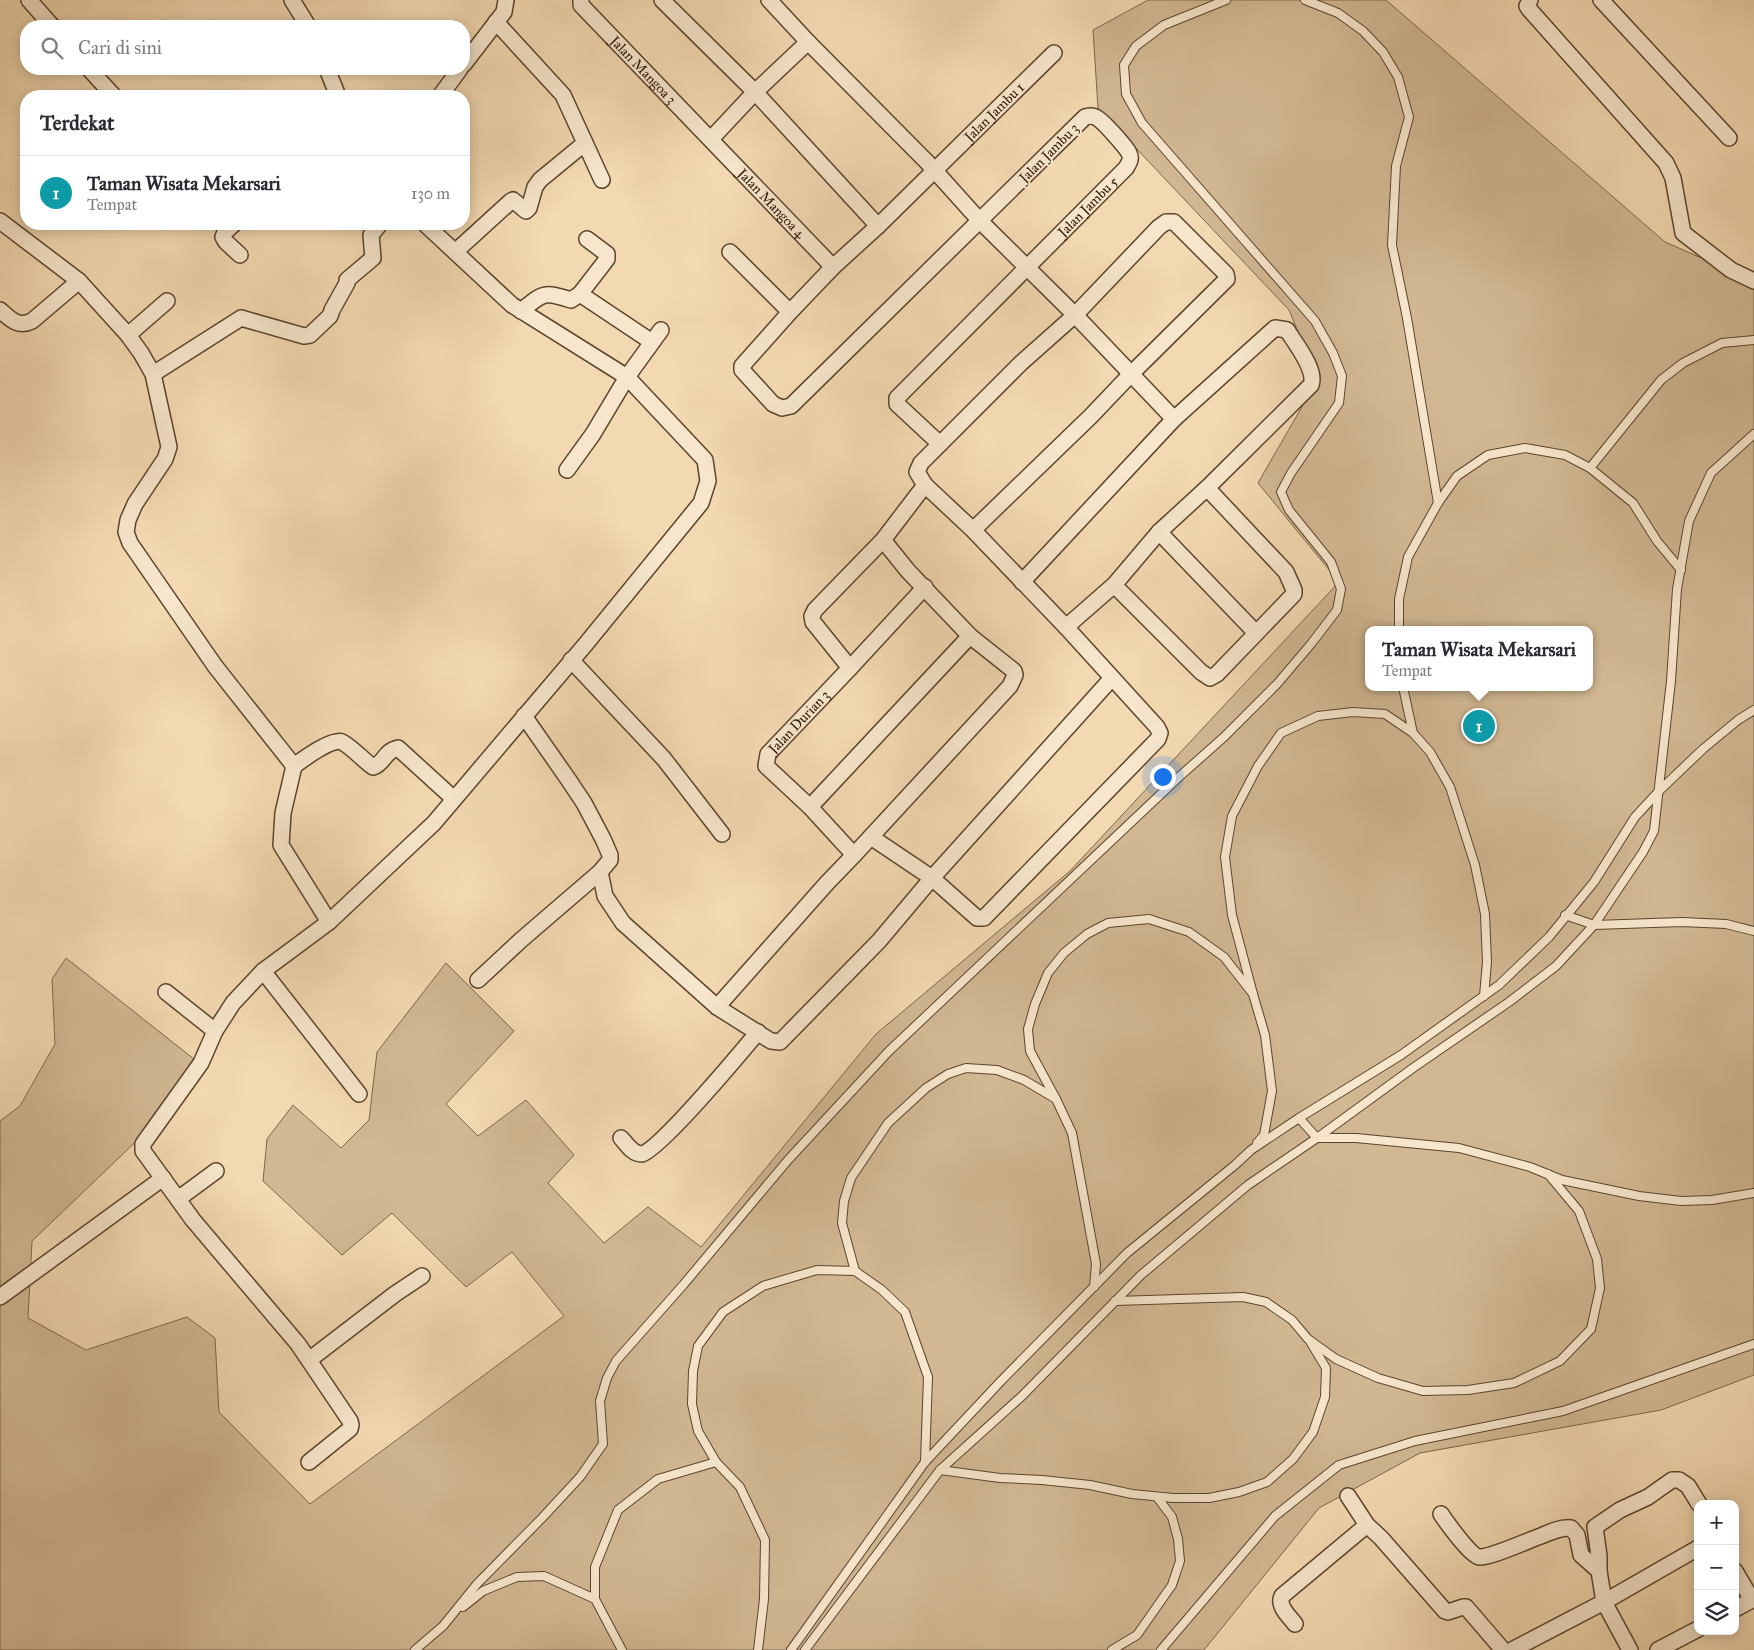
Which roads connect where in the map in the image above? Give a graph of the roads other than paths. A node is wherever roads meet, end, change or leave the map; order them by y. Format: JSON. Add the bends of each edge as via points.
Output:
{"nodes":[{"id":1,"x":30,"y":0,"type":"edge"},
{"id":2,"x":292,"y":0,"type":"edge"},
{"id":3,"x":506,"y":0,"type":"edge"},
{"id":4,"x":581,"y":0,"type":"edge"},
{"id":5,"x":662,"y":0,"type":"edge"},
{"id":6,"x":769,"y":0,"type":"edge"},
{"id":7,"x":1226,"y":0,"type":"edge"},
{"id":8,"x":1305,"y":0,"type":"edge"},
{"id":9,"x":1530,"y":0,"type":"edge"},
{"id":10,"x":1601,"y":0,"type":"edge"},
{"id":11,"x":47,"y":20,"type":"edge"},
{"id":12,"x":304,"y":20,"type":"edge"},
{"id":13,"x":496,"y":22,"type":"junction"},
{"id":14,"x":808,"y":42,"type":"junction"},
{"id":15,"x":1054,"y":53,"type":"dead end"},
{"id":16,"x":470,"y":56,"type":"edge"},
{"id":17,"x":94,"y":75,"type":"edge"},
{"id":18,"x":329,"y":75,"type":"edge"},
{"id":19,"x":456,"y":75,"type":"edge"},
{"id":20,"x":108,"y":90,"type":"edge"},
{"id":21,"x":336,"y":90,"type":"edge"},
{"id":22,"x":444,"y":90,"type":"edge"},
{"id":23,"x":755,"y":92,"type":"junction"},
{"id":24,"x":1729,"y":138,"type":"dead end"},
{"id":25,"x":711,"y":139,"type":"junction"},
{"id":26,"x":1120,"y":142,"type":"joint"},
{"id":27,"x":585,"y":143,"type":"junction"},
{"id":28,"x":935,"y":171,"type":"junction"},
{"id":29,"x":602,"y":180,"type":"dead end"},
{"id":30,"x":0,"y":221,"type":"edge"},
{"id":31,"x":980,"y":221,"type":"junction"},
{"id":32,"x":878,"y":226,"type":"junction"},
{"id":33,"x":227,"y":230,"type":"edge"},
{"id":34,"x":375,"y":230,"type":"edge"},
{"id":35,"x":431,"y":230,"type":"edge"},
{"id":36,"x":588,"y":239,"type":"dead end"},
{"id":37,"x":455,"y":252,"type":"junction"},
{"id":38,"x":730,"y":252,"type":"dead end"},
{"id":39,"x":240,"y":256,"type":"dead end"},
{"id":40,"x":833,"y":267,"type":"junction"},
{"id":41,"x":1028,"y":268,"type":"junction"},
{"id":42,"x":79,"y":281,"type":"junction"},
{"id":43,"x":1754,"y":281,"type":"edge"},
{"id":44,"x":580,"y":294,"type":"junction"},
{"id":45,"x":167,"y":301,"type":"dead end"},
{"id":46,"x":0,"y":310,"type":"edge"},
{"id":47,"x":521,"y":311,"type":"junction"},
{"id":48,"x":790,"y":312,"type":"junction"},
{"id":49,"x":1075,"y":315,"type":"junction"},
{"id":50,"x":128,"y":335,"type":"junction"},
{"id":51,"x":1754,"y":340,"type":"edge"},
{"id":52,"x":153,"y":374,"type":"junction"},
{"id":53,"x":1131,"y":374,"type":"junction"},
{"id":54,"x":627,"y":377,"type":"junction"},
{"id":55,"x":1174,"y":419,"type":"junction"},
{"id":56,"x":1754,"y":434,"type":"edge"},
{"id":57,"x":940,"y":444,"type":"junction"},
{"id":58,"x":1590,"y":468,"type":"junction"},
{"id":59,"x":567,"y":470,"type":"dead end"},
{"id":60,"x":925,"y":485,"type":"junction"},
{"id":61,"x":1207,"y":488,"type":"junction"},
{"id":62,"x":1438,"y":503,"type":"junction"},
{"id":63,"x":973,"y":530,"type":"junction"},
{"id":64,"x":1159,"y":532,"type":"junction"},
{"id":65,"x":883,"y":540,"type":"junction"},
{"id":66,"x":1681,"y":570,"type":"junction"},
{"id":67,"x":1022,"y":582,"type":"junction"},
{"id":68,"x":1114,"y":584,"type":"junction"},
{"id":69,"x":925,"y":587,"type":"junction"},
{"id":70,"x":1399,"y":626,"type":"edge"},
{"id":71,"x":1066,"y":627,"type":"junction"},
{"id":72,"x":1256,"y":633,"type":"junction"},
{"id":73,"x":970,"y":636,"type":"junction"},
{"id":74,"x":571,"y":660,"type":"junction"},
{"id":75,"x":850,"y":668,"type":"junction"},
{"id":76,"x":1112,"y":678,"type":"junction"},
{"id":77,"x":1404,"y":691,"type":"edge"},
{"id":78,"x":1754,"y":710,"type":"edge"},
{"id":79,"x":524,"y":716,"type":"junction"},
{"id":80,"x":1412,"y":733,"type":"junction"},
{"id":81,"x":294,"y":766,"type":"junction"},
{"id":82,"x":1660,"y":790,"type":"junction"},
{"id":83,"x":454,"y":799,"type":"junction"},
{"id":84,"x":810,"y":807,"type":"junction"},
{"id":85,"x":722,"y":834,"type":"dead end"},
{"id":86,"x":871,"y":837,"type":"junction"},
{"id":87,"x":854,"y":855,"type":"junction"},
{"id":88,"x":600,"y":872,"type":"junction"},
{"id":89,"x":932,"y":878,"type":"junction"},
{"id":90,"x":1565,"y":915,"type":"junction"},
{"id":91,"x":329,"y":922,"type":"junction"},
{"id":92,"x":1594,"y":925,"type":"junction"},
{"id":93,"x":1754,"y":931,"type":"edge"},
{"id":94,"x":263,"y":971,"type":"junction"},
{"id":95,"x":478,"y":980,"type":"dead end"},
{"id":96,"x":166,"y":992,"type":"dead end"},
{"id":97,"x":1253,"y":994,"type":"junction"},
{"id":98,"x":1484,"y":996,"type":"junction"},
{"id":99,"x":717,"y":1007,"type":"junction"},
{"id":100,"x":215,"y":1031,"type":"junction"},
{"id":101,"x":758,"y":1032,"type":"junction"},
{"id":102,"x":359,"y":1094,"type":"dead end"},
{"id":103,"x":1056,"y":1099,"type":"junction"},
{"id":104,"x":1299,"y":1118,"type":"junction"},
{"id":105,"x":621,"y":1138,"type":"dead end"},
{"id":106,"x":1318,"y":1138,"type":"junction"},
{"id":107,"x":1251,"y":1150,"type":"junction"},
{"id":108,"x":216,"y":1171,"type":"dead end"},
{"id":109,"x":1548,"y":1174,"type":"junction"},
{"id":110,"x":163,"y":1178,"type":"junction"},
{"id":111,"x":1754,"y":1194,"type":"edge"},
{"id":112,"x":178,"y":1199,"type":"junction"},
{"id":113,"x":855,"y":1271,"type":"junction"},
{"id":114,"x":422,"y":1276,"type":"dead end"},
{"id":115,"x":1094,"y":1287,"type":"junction"},
{"id":116,"x":0,"y":1298,"type":"edge"},
{"id":117,"x":1115,"y":1301,"type":"junction"},
{"id":118,"x":1308,"y":1339,"type":"junction"},
{"id":119,"x":1754,"y":1344,"type":"edge"},
{"id":120,"x":309,"y":1360,"type":"junction"},
{"id":121,"x":309,"y":1462,"type":"dead end"},
{"id":122,"x":716,"y":1462,"type":"junction"},
{"id":123,"x":925,"y":1462,"type":"junction"},
{"id":124,"x":940,"y":1470,"type":"junction"},
{"id":125,"x":1157,"y":1496,"type":"junction"},
{"id":126,"x":1348,"y":1496,"type":"dead end"},
{"id":127,"x":1697,"y":1500,"type":"edge"},
{"id":128,"x":1441,"y":1514,"type":"dead end"},
{"id":129,"x":1367,"y":1525,"type":"junction"},
{"id":130,"x":1694,"y":1550,"type":"edge"},
{"id":131,"x":1599,"y":1571,"type":"junction"},
{"id":132,"x":1739,"y":1578,"type":"edge"},
{"id":133,"x":595,"y":1599,"type":"junction"},
{"id":134,"x":1604,"y":1602,"type":"junction"},
{"id":135,"x":1739,"y":1607,"type":"edge"},
{"id":136,"x":1295,"y":1624,"type":"dead end"},
{"id":137,"x":1694,"y":1631,"type":"edge"},
{"id":138,"x":415,"y":1650,"type":"edge"},
{"id":139,"x":423,"y":1650,"type":"edge"},
{"id":140,"x":622,"y":1650,"type":"edge"},
{"id":141,"x":758,"y":1650,"type":"edge"},
{"id":142,"x":792,"y":1650,"type":"edge"},
{"id":143,"x":805,"y":1650,"type":"edge"},
{"id":144,"x":1112,"y":1650,"type":"edge"},
{"id":145,"x":1161,"y":1650,"type":"edge"},
{"id":146,"x":1503,"y":1650,"type":"edge"},
{"id":147,"x":1512,"y":1650,"type":"edge"},
{"id":148,"x":1630,"y":1650,"type":"edge"},
{"id":149,"x":1658,"y":1650,"type":"edge"}],
"edges":[{"from":1,"to":11,"type":"street"},
{"from":2,"to":12,"type":"street"},
{"from":3,"to":13,"type":"street","via":[[504,12]]},
{"from":4,"to":25,"type":"street","name":"Jalan Mangoa 3","via":[[580,5]]},
{"from":5,"to":23,"type":"street"},
{"from":6,"to":14,"type":"street"},
{"from":7,"to":138,"type":"lane","via":[[1164,25],[1136,46],[1124,65],[1126,94],[1142,123],[1315,320],[1333,352],[1342,376],[1339,403],[1281,492],[1289,510],[1332,562],[1341,589],[1337,610],[1277,684],[889,1051],[788,1160],[616,1361],[600,1401],[603,1444],[580,1477],[477,1584],[443,1626]]},
{"from":8,"to":62,"type":"lane","via":[[1338,13],[1363,31],[1383,52],[1398,77],[1409,117],[1396,166],[1392,245]]},
{"from":9,"to":43,"type":"street","via":[[1528,9],[1666,163],[1673,178],[1682,233],[1731,270]]},
{"from":10,"to":24,"type":"street"},
{"from":13,"to":16,"type":"street"},
{"from":13,"to":27,"type":"street","via":[[563,95]]},
{"from":14,"to":23,"type":"street"},
{"from":14,"to":28,"type":"street"},
{"from":15,"to":28,"type":"street","name":"Jalan Jambu 1"},
{"from":17,"to":20,"type":"street"},
{"from":18,"to":21,"type":"street"},
{"from":19,"to":22,"type":"street"},
{"from":23,"to":25,"type":"street"},
{"from":23,"to":32,"type":"street"},
{"from":25,"to":40,"type":"street","name":"Jalan Mangoa 4"},
{"from":26,"to":31,"type":"street","name":"Jalan Jambu 3","via":[[1096,117],[1085,118]]},
{"from":26,"to":41,"type":"street","name":"Jalan Jambu 5","via":[[1129,153],[1126,168]]},
{"from":27,"to":29,"type":"street"},
{"from":27,"to":37,"type":"street","via":[[540,180],[526,211],[511,201]]},
{"from":28,"to":31,"type":"street"},
{"from":28,"to":32,"type":"street","name":"Jalan Jambu 1"},
{"from":30,"to":42,"type":"street"},
{"from":31,"to":41,"type":"street"},
{"from":31,"to":48,"type":"street","name":"Jalan Jambu 1","via":[[791,406],[782,408],[773,404],[741,368]]},
{"from":32,"to":40,"type":"street","name":"Jalan Jambu 1"},
{"from":33,"to":39,"type":"street","via":[[224,237],[226,242]]},
{"from":34,"to":52,"type":"street","via":[[371,235],[373,258],[347,280],[330,316],[310,335],[241,318]]},
{"from":35,"to":37,"type":"street"},
{"from":36,"to":44,"type":"street","via":[[606,254],[607,259]]},
{"from":37,"to":47,"type":"street"},
{"from":38,"to":48,"type":"street"},
{"from":40,"to":48,"type":"street","name":"Jalan Jambu 1"},
{"from":41,"to":49,"type":"street"},
{"from":41,"to":57,"type":"street","via":[[897,398],[897,404]]},
{"from":42,"to":46,"type":"street","via":[[25,324],[16,324]]},
{"from":42,"to":50,"type":"street"},
{"from":44,"to":47,"type":"street","via":[[571,300],[542,295]]},
{"from":44,"to":54,"type":"street","via":[[656,336]]},
{"from":45,"to":50,"type":"street"},
{"from":47,"to":54,"type":"street"},
{"from":49,"to":53,"type":"street"},
{"from":49,"to":53,"type":"street","via":[[1166,222],[1178,225],[1226,274],[1227,279],[1222,285]]},
{"from":49,"to":57,"type":"street"},
{"from":50,"to":52,"type":"street"},
{"from":51,"to":58,"type":"lane","via":[[1722,343],[1682,363],[1661,380]]},
{"from":52,"to":81,"type":"street","via":[[168,447],[165,459],[135,504],[126,532],[130,543],[215,666]]},
{"from":53,"to":55,"type":"street"},
{"from":53,"to":63,"type":"street"},
{"from":54,"to":59,"type":"street"},
{"from":54,"to":74,"type":"street","via":[[705,460],[708,481],[701,503]]},
{"from":55,"to":61,"type":"street","via":[[1274,328],[1286,330],[1312,371],[1311,385]]},
{"from":55,"to":67,"type":"street"},
{"from":56,"to":66,"type":"lane","via":[[1711,473],[1689,521]]},
{"from":57,"to":60,"type":"street","via":[[921,463],[918,472]]},
{"from":58,"to":62,"type":"lane","via":[[1565,455],[1524,448],[1488,456],[1457,476]]},
{"from":58,"to":66,"type":"lane","via":[[1632,503]]},
{"from":60,"to":63,"type":"street"},
{"from":60,"to":65,"type":"street"},
{"from":61,"to":64,"type":"street"},
{"from":61,"to":72,"type":"street","via":[[1286,572],[1294,590],[1294,594]]},
{"from":62,"to":70,"type":"lane","via":[[1408,558],[1399,599]]},
{"from":63,"to":67,"type":"street"},
{"from":64,"to":68,"type":"street"},
{"from":64,"to":72,"type":"street"},
{"from":65,"to":69,"type":"street"},
{"from":65,"to":75,"type":"street","via":[[812,616],[813,622]]},
{"from":66,"to":82,"type":"lane"},
{"from":67,"to":71,"type":"street"},
{"from":68,"to":71,"type":"street"},
{"from":68,"to":72,"type":"street","via":[[1210,678]]},
{"from":69,"to":73,"type":"street"},
{"from":69,"to":75,"type":"street","name":"Jalan Durian 3"},
{"from":71,"to":76,"type":"street"},
{"from":73,"to":84,"type":"street"},
{"from":73,"to":86,"type":"street","via":[[1014,671],[1014,680]]},
{"from":74,"to":79,"type":"street"},
{"from":74,"to":85,"type":"street","via":[[664,759]]},
{"from":75,"to":84,"type":"street","name":"Jalan Durian 3","via":[[766,759],[766,766]]},
{"from":76,"to":89,"type":"street"},
{"from":76,"to":89,"type":"street","via":[[1158,727],[1158,739],[984,918],[977,918]]},
{"from":77,"to":80,"type":"lane"},
{"from":78,"to":82,"type":"lane","via":[[1703,749]]},
{"from":79,"to":83,"type":"street"},
{"from":79,"to":88,"type":"street","via":[[584,803],[603,839],[610,855]]},
{"from":80,"to":97,"type":"lane","via":[[1385,714],[1353,712],[1318,716],[1281,733],[1258,766],[1232,816],[1225,857],[1232,915]]},
{"from":80,"to":98,"type":"lane","via":[[1430,752],[1450,787],[1475,865],[1485,914],[1487,962]]},
{"from":81,"to":83,"type":"street","via":[[334,741],[342,742],[373,767],[385,754],[398,748]]},
{"from":81,"to":91,"type":"street","via":[[283,813],[280,845]]},
{"from":82,"to":90,"type":"lane","via":[[1635,818],[1594,882]]},
{"from":82,"to":92,"type":"lane","via":[[1654,830]]},
{"from":83,"to":91,"type":"street","via":[[434,823]]},
{"from":84,"to":87,"type":"street","name":"Jalan Durian 3"},
{"from":86,"to":87,"type":"street"},
{"from":86,"to":89,"type":"street"},
{"from":87,"to":99,"type":"street"},
{"from":88,"to":95,"type":"street"},
{"from":88,"to":99,"type":"street","via":[[605,896],[623,923]]},
{"from":89,"to":101,"type":"street","via":[[879,942],[782,1040],[774,1042]]},
{"from":90,"to":92,"type":"lane"},
{"from":90,"to":98,"type":"lane","via":[[1549,937],[1499,986]]},
{"from":91,"to":94,"type":"street"},
{"from":92,"to":93,"type":"lane","via":[[1691,922],[1726,924]]},
{"from":92,"to":106,"type":"lane","via":[[1556,966]]},
{"from":94,"to":100,"type":"street","via":[[233,1003]]},
{"from":94,"to":102,"type":"street"},
{"from":96,"to":100,"type":"street"},
{"from":97,"to":103,"type":"lane","via":[[1224,956],[1189,932],[1148,919],[1108,923],[1087,934],[1064,953],[1048,973],[1034,1004],[1028,1029],[1030,1051]]},
{"from":97,"to":107,"type":"lane","via":[[1265,1035],[1272,1091],[1264,1135]]},
{"from":98,"to":104,"type":"lane","via":[[1401,1055]]},
{"from":99,"to":101,"type":"street"},
{"from":100,"to":110,"type":"street","via":[[201,1063],[143,1144],[143,1151]]},
{"from":101,"to":105,"type":"street","via":[[690,1110],[647,1153],[634,1152]]},
{"from":103,"to":113,"type":"lane","via":[[1024,1080],[997,1070],[966,1068],[948,1074],[926,1088],[888,1123],[851,1178],[842,1223]]},
{"from":103,"to":115,"type":"lane","via":[[1072,1133],[1096,1264]]},
{"from":104,"to":106,"type":"lane"},
{"from":104,"to":107,"type":"lane"},
{"from":106,"to":109,"type":"lane","via":[[1356,1138],[1459,1148]]},
{"from":106,"to":117,"type":"lane","via":[[1248,1185]]},
{"from":107,"to":115,"type":"lane","via":[[1127,1253]]},
{"from":108,"to":112,"type":"street"},
{"from":109,"to":111,"type":"lane","via":[[1606,1190],[1681,1200],[1712,1200]]},
{"from":109,"to":118,"type":"lane","via":[[1580,1210],[1597,1258],[1600,1288],[1590,1329],[1560,1361],[1514,1383],[1468,1390],[1423,1391],[1378,1378],[1336,1359]]},
{"from":110,"to":112,"type":"street"},
{"from":110,"to":116,"type":"street"},
{"from":112,"to":120,"type":"street"},
{"from":113,"to":122,"type":"lane","via":[[817,1270],[763,1286],[723,1312],[703,1339],[698,1346],[693,1371],[692,1404],[698,1431]]},
{"from":113,"to":123,"type":"lane","via":[[905,1312],[928,1377]]},
{"from":114,"to":120,"type":"street"},
{"from":115,"to":123,"type":"lane"},
{"from":117,"to":118,"type":"lane","via":[[1213,1297],[1266,1302],[1292,1320]]},
{"from":117,"to":124,"type":"lane","via":[[1022,1396]]},
{"from":118,"to":125,"type":"lane","via":[[1326,1368],[1325,1397],[1313,1432],[1293,1460],[1267,1482],[1239,1492],[1209,1498]]},
{"from":119,"to":145,"type":"lane","via":[[1563,1411],[1415,1442],[1339,1465],[1275,1516]]},
{"from":120,"to":121,"type":"street","via":[[351,1425]]},
{"from":122,"to":133,"type":"lane","via":[[658,1479],[618,1510],[595,1567]]},
{"from":122,"to":141,"type":"lane","via":[[740,1486],[765,1540],[764,1599]]},
{"from":123,"to":142,"type":"lane"},
{"from":124,"to":125,"type":"lane","via":[[1090,1485]]},
{"from":124,"to":143,"type":"lane"},
{"from":125,"to":144,"type":"lane","via":[[1172,1517],[1180,1561],[1172,1585],[1137,1635]]},
{"from":126,"to":129,"type":"street"},
{"from":127,"to":131,"type":"street","via":[[1688,1486],[1672,1480],[1596,1526]]},
{"from":128,"to":131,"type":"street","via":[[1462,1542],[1480,1557],[1571,1528],[1577,1535],[1581,1555]]},
{"from":129,"to":136,"type":"street","via":[[1282,1596],[1281,1604]]},
{"from":129,"to":146,"type":"street","via":[[1445,1611],[1466,1607]]},
{"from":130,"to":134,"type":"street"},
{"from":131,"to":134,"type":"street"},
{"from":132,"to":135,"type":"street","via":[[1752,1600]]},
{"from":133,"to":139,"type":"lane","via":[[544,1576],[518,1577],[483,1591],[457,1611]]},
{"from":133,"to":140,"type":"lane"},
{"from":134,"to":147,"type":"street"},
{"from":134,"to":148,"type":"street"},
{"from":137,"to":149,"type":"street"}]}
